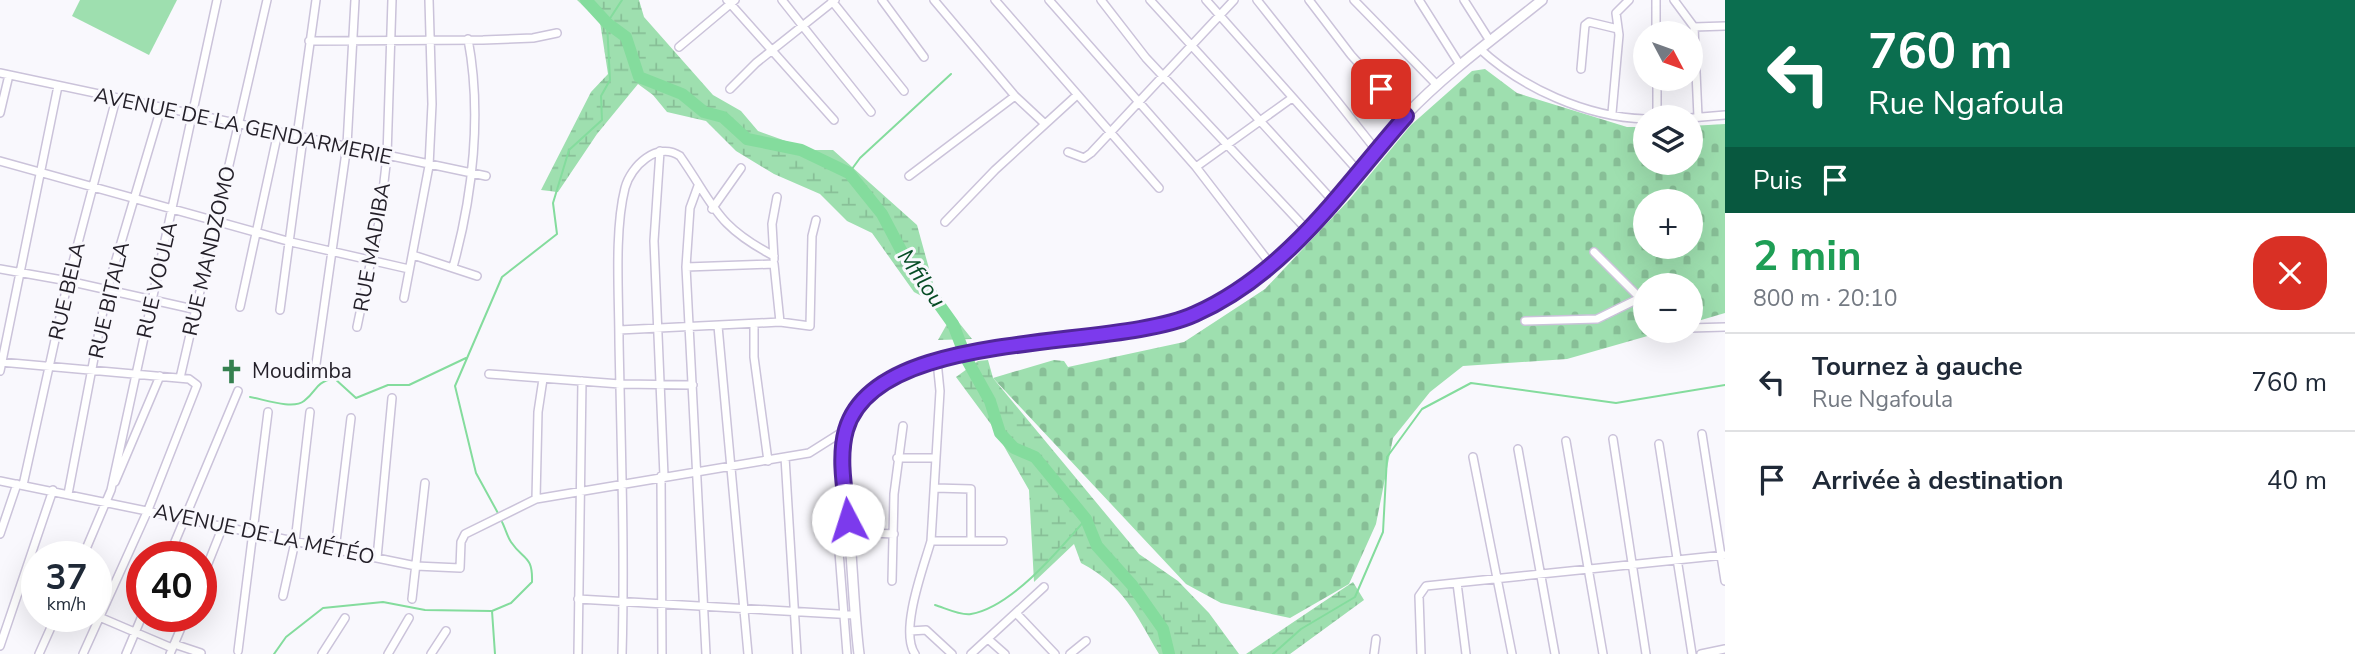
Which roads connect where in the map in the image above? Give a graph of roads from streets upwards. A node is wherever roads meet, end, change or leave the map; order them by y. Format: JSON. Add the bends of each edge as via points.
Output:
{"nodes":[{"id":1,"x":217,"y":0,"type":"edge"},
{"id":2,"x":267,"y":0,"type":"edge"},
{"id":3,"x":316,"y":0,"type":"edge"},
{"id":4,"x":355,"y":0,"type":"edge"},
{"id":5,"x":392,"y":0,"type":"edge"},
{"id":6,"x":429,"y":0,"type":"edge"},
{"id":7,"x":782,"y":0,"type":"edge"},
{"id":8,"x":882,"y":0,"type":"edge"},
{"id":9,"x":934,"y":0,"type":"edge"},
{"id":10,"x":995,"y":0,"type":"edge"},
{"id":11,"x":1049,"y":0,"type":"edge"},
{"id":12,"x":1101,"y":0,"type":"edge"},
{"id":13,"x":1150,"y":0,"type":"edge"},
{"id":14,"x":1206,"y":0,"type":"edge"},
{"id":15,"x":1234,"y":0,"type":"edge"},
{"id":16,"x":1257,"y":0,"type":"edge"},
{"id":17,"x":1309,"y":0,"type":"edge"},
{"id":18,"x":1354,"y":0,"type":"edge"},
{"id":19,"x":1419,"y":0,"type":"edge"},
{"id":20,"x":1464,"y":0,"type":"edge"},
{"id":21,"x":1542,"y":0,"type":"edge"},
{"id":22,"x":1629,"y":0,"type":"edge"},
{"id":23,"x":1656,"y":0,"type":"edge"},
{"id":24,"x":1674,"y":0,"type":"edge"},
{"id":25,"x":731,"y":1,"type":"edge"},
{"id":26,"x":833,"y":1,"type":"edge"},
{"id":27,"x":1220,"y":15,"type":"junction"},
{"id":28,"x":1656,"y":21,"type":"edge"},
{"id":29,"x":1690,"y":21,"type":"edge"},
{"id":30,"x":803,"y":26,"type":"junction"},
{"id":31,"x":1725,"y":26,"type":"edge"},
{"id":32,"x":1703,"y":27,"type":"edge"},
{"id":33,"x":1618,"y":29,"type":"junction"},
{"id":34,"x":557,"y":33,"type":"dead end"},
{"id":35,"x":468,"y":39,"type":"junction"},
{"id":36,"x":390,"y":40,"type":"junction"},
{"id":37,"x":430,"y":40,"type":"junction"},
{"id":38,"x":309,"y":41,"type":"junction"},
{"id":39,"x":353,"y":41,"type":"junction"},
{"id":40,"x":1490,"y":41,"type":"junction"},
{"id":41,"x":1192,"y":45,"type":"junction"},
{"id":42,"x":679,"y":47,"type":"dead end"},
{"id":43,"x":1480,"y":49,"type":"junction"},
{"id":44,"x":772,"y":51,"type":"junction"},
{"id":45,"x":923,"y":57,"type":"dead end"},
{"id":46,"x":1460,"y":65,"type":"junction"},
{"id":47,"x":1581,"y":69,"type":"dead end"},
{"id":48,"x":4,"y":74,"type":"edge"},
{"id":49,"x":1164,"y":77,"type":"junction"},
{"id":50,"x":1437,"y":85,"type":"junction"},
{"id":51,"x":58,"y":86,"type":"junction"},
{"id":52,"x":730,"y":89,"type":"dead end"},
{"id":53,"x":904,"y":91,"type":"dead end"},
{"id":54,"x":1077,"y":95,"type":"junction"},
{"id":55,"x":1015,"y":96,"type":"junction"},
{"id":56,"x":1292,"y":98,"type":"junction"},
{"id":57,"x":116,"y":99,"type":"junction"},
{"id":58,"x":1139,"y":103,"type":"junction"},
{"id":59,"x":161,"y":108,"type":"junction"},
{"id":60,"x":871,"y":112,"type":"dead end"},
{"id":61,"x":0,"y":113,"type":"edge"},
{"id":62,"x":1612,"y":113,"type":"junction"},
{"id":63,"x":195,"y":114,"type":"junction"},
{"id":64,"x":1725,"y":115,"type":"edge"},
{"id":65,"x":1406,"y":116,"type":"junction"},
{"id":66,"x":1703,"y":116,"type":"edge"},
{"id":67,"x":1633,"y":117,"type":"edge"},
{"id":68,"x":834,"y":120,"type":"dead end"},
{"id":69,"x":1260,"y":122,"type":"junction"},
{"id":70,"x":1044,"y":123,"type":"junction"},
{"id":71,"x":240,"y":124,"type":"junction"},
{"id":72,"x":1109,"y":131,"type":"junction"},
{"id":73,"x":278,"y":132,"type":"junction"},
{"id":74,"x":300,"y":137,"type":"junction"},
{"id":75,"x":1228,"y":144,"type":"junction"},
{"id":76,"x":347,"y":145,"type":"junction"},
{"id":77,"x":1376,"y":150,"type":"junction"},
{"id":78,"x":660,"y":151,"type":"junction"},
{"id":79,"x":1068,"y":152,"type":"dead end"},
{"id":80,"x":387,"y":156,"type":"junction"},
{"id":81,"x":0,"y":161,"type":"edge"},
{"id":82,"x":429,"y":166,"type":"junction"},
{"id":83,"x":1196,"y":167,"type":"junction"},
{"id":84,"x":741,"y":168,"type":"dead end"},
{"id":85,"x":42,"y":172,"type":"junction"},
{"id":86,"x":1359,"y":172,"type":"junction"},
{"id":87,"x":470,"y":173,"type":"junction"},
{"id":88,"x":486,"y":176,"type":"dead end"},
{"id":89,"x":909,"y":176,"type":"dead end"},
{"id":90,"x":93,"y":186,"type":"junction"},
{"id":91,"x":698,"y":186,"type":"junction"},
{"id":92,"x":1159,"y":188,"type":"dead end"},
{"id":93,"x":134,"y":197,"type":"junction"},
{"id":94,"x":777,"y":197,"type":"dead end"},
{"id":95,"x":1334,"y":202,"type":"junction"},
{"id":96,"x":173,"y":209,"type":"junction"},
{"id":97,"x":712,"y":209,"type":"junction"},
{"id":98,"x":215,"y":220,"type":"junction"},
{"id":99,"x":816,"y":220,"type":"dead end"},
{"id":100,"x":945,"y":222,"type":"dead end"},
{"id":101,"x":256,"y":231,"type":"junction"},
{"id":102,"x":1308,"y":231,"type":"junction"},
{"id":103,"x":291,"y":242,"type":"junction"},
{"id":104,"x":333,"y":250,"type":"junction"},
{"id":105,"x":1594,"y":252,"type":"dead end"},
{"id":106,"x":412,"y":255,"type":"junction"},
{"id":107,"x":371,"y":259,"type":"junction"},
{"id":108,"x":774,"y":260,"type":"junction"},
{"id":109,"x":1272,"y":266,"type":"junction"},
{"id":110,"x":453,"y":267,"type":"junction"},
{"id":111,"x":686,"y":267,"type":"junction"},
{"id":112,"x":409,"y":269,"type":"junction"},
{"id":113,"x":0,"y":270,"type":"edge"},
{"id":114,"x":20,"y":272,"type":"junction"},
{"id":115,"x":477,"y":276,"type":"dead end"},
{"id":116,"x":68,"y":281,"type":"junction"},
{"id":117,"x":107,"y":290,"type":"junction"},
{"id":118,"x":1633,"y":291,"type":"edge"},
{"id":119,"x":404,"y":298,"type":"dead end"},
{"id":120,"x":152,"y":301,"type":"junction"},
{"id":121,"x":1633,"y":304,"type":"edge"},
{"id":122,"x":240,"y":307,"type":"dead end"},
{"id":123,"x":193,"y":309,"type":"junction"},
{"id":124,"x":280,"y":310,"type":"dead end"},
{"id":125,"x":1525,"y":321,"type":"dead end"},
{"id":126,"x":780,"y":322,"type":"junction"},
{"id":127,"x":754,"y":324,"type":"junction"},
{"id":128,"x":718,"y":326,"type":"junction"},
{"id":129,"x":357,"y":327,"type":"dead end"},
{"id":130,"x":1725,"y":327,"type":"edge"},
{"id":131,"x":690,"y":328,"type":"junction"},
{"id":132,"x":1703,"y":328,"type":"edge"},
{"id":133,"x":658,"y":329,"type":"junction"},
{"id":134,"x":619,"y":330,"type":"junction"},
{"id":135,"x":937,"y":361,"type":"junction"},
{"id":136,"x":316,"y":364,"type":"dead end"},
{"id":137,"x":1,"y":365,"type":"edge"},
{"id":138,"x":50,"y":366,"type":"junction"},
{"id":139,"x":93,"y":369,"type":"junction"},
{"id":140,"x":489,"y":373,"type":"dead end"},
{"id":141,"x":135,"y":374,"type":"junction"},
{"id":142,"x":160,"y":376,"type":"junction"},
{"id":143,"x":180,"y":378,"type":"junction"},
{"id":144,"x":543,"y":379,"type":"junction"},
{"id":145,"x":582,"y":381,"type":"junction"},
{"id":146,"x":620,"y":384,"type":"junction"},
{"id":147,"x":662,"y":385,"type":"junction"},
{"id":148,"x":693,"y":385,"type":"junction"},
{"id":149,"x":238,"y":391,"type":"dead end"},
{"id":150,"x":392,"y":398,"type":"dead end"},
{"id":151,"x":268,"y":412,"type":"dead end"},
{"id":152,"x":310,"y":412,"type":"dead end"},
{"id":153,"x":351,"y":418,"type":"dead end"},
{"id":154,"x":903,"y":426,"type":"dead end"},
{"id":155,"x":846,"y":429,"type":"junction"},
{"id":156,"x":1702,"y":434,"type":"dead end"},
{"id":157,"x":1613,"y":439,"type":"dead end"},
{"id":158,"x":1566,"y":441,"type":"dead end"},
{"id":159,"x":1659,"y":444,"type":"dead end"},
{"id":160,"x":1518,"y":449,"type":"dead end"},
{"id":161,"x":785,"y":457,"type":"junction"},
{"id":162,"x":1473,"y":457,"type":"dead end"},
{"id":163,"x":897,"y":458,"type":"junction"},
{"id":164,"x":936,"y":458,"type":"junction"},
{"id":165,"x":768,"y":461,"type":"junction"},
{"id":166,"x":732,"y":466,"type":"junction"},
{"id":167,"x":697,"y":472,"type":"junction"},
{"id":168,"x":662,"y":476,"type":"junction"},
{"id":169,"x":0,"y":481,"type":"edge"},
{"id":170,"x":623,"y":482,"type":"junction"},
{"id":171,"x":20,"y":484,"type":"junction"},
{"id":172,"x":425,"y":484,"type":"dead end"},
{"id":173,"x":936,"y":488,"type":"junction"},
{"id":174,"x":53,"y":490,"type":"junction"},
{"id":175,"x":111,"y":490,"type":"junction"},
{"id":176,"x":579,"y":491,"type":"junction"},
{"id":177,"x":68,"y":495,"type":"junction"},
{"id":178,"x":536,"y":499,"type":"junction"},
{"id":179,"x":107,"y":502,"type":"junction"},
{"id":180,"x":148,"y":510,"type":"junction"},
{"id":181,"x":186,"y":519,"type":"junction"},
{"id":182,"x":848,"y":520,"type":"junction"},
{"id":183,"x":223,"y":526,"type":"junction"},
{"id":184,"x":0,"y":534,"type":"edge"},
{"id":185,"x":253,"y":534,"type":"junction"},
{"id":186,"x":894,"y":534,"type":"junction"},
{"id":187,"x":849,"y":535,"type":"junction"},
{"id":188,"x":837,"y":539,"type":"junction"},
{"id":189,"x":90,"y":541,"type":"edge"},
{"id":190,"x":176,"y":541,"type":"edge"},
{"id":191,"x":217,"y":541,"type":"edge"},
{"id":192,"x":931,"y":541,"type":"junction"},
{"id":193,"x":971,"y":541,"type":"junction"},
{"id":194,"x":1003,"y":541,"type":"dead end"},
{"id":195,"x":295,"y":542,"type":"junction"},
{"id":196,"x":335,"y":550,"type":"junction"},
{"id":197,"x":1723,"y":556,"type":"edge"},
{"id":198,"x":377,"y":558,"type":"junction"},
{"id":199,"x":1678,"y":559,"type":"junction"},
{"id":200,"x":1633,"y":564,"type":"junction"},
{"id":201,"x":416,"y":566,"type":"junction"},
{"id":202,"x":1588,"y":569,"type":"junction"},
{"id":203,"x":839,"y":573,"type":"junction"},
{"id":204,"x":852,"y":574,"type":"junction"},
{"id":205,"x":1539,"y":574,"type":"junction"},
{"id":206,"x":1497,"y":579,"type":"junction"},
{"id":207,"x":892,"y":581,"type":"dead end"},
{"id":208,"x":1725,"y":581,"type":"edge"},
{"id":209,"x":1457,"y":583,"type":"junction"},
{"id":210,"x":112,"y":586,"type":"edge"},
{"id":211,"x":1044,"y":587,"type":"dead end"},
{"id":212,"x":283,"y":596,"type":"dead end"},
{"id":213,"x":412,"y":599,"type":"dead end"},
{"id":214,"x":578,"y":599,"type":"junction"},
{"id":215,"x":623,"y":602,"type":"junction"},
{"id":216,"x":662,"y":603,"type":"junction"},
{"id":217,"x":705,"y":606,"type":"junction"},
{"id":218,"x":745,"y":608,"type":"junction"},
{"id":219,"x":796,"y":610,"type":"junction"},
{"id":220,"x":1016,"y":613,"type":"junction"},
{"id":221,"x":843,"y":614,"type":"junction"},
{"id":222,"x":855,"y":615,"type":"junction"},
{"id":223,"x":345,"y":618,"type":"dead end"},
{"id":224,"x":408,"y":618,"type":"dead end"},
{"id":225,"x":446,"y":631,"type":"dead end"},
{"id":226,"x":911,"y":631,"type":"junction"},
{"id":227,"x":49,"y":632,"type":"edge"},
{"id":228,"x":92,"y":632,"type":"edge"},
{"id":229,"x":136,"y":632,"type":"edge"},
{"id":230,"x":138,"y":632,"type":"edge"},
{"id":231,"x":179,"y":632,"type":"edge"},
{"id":232,"x":988,"y":639,"type":"junction"},
{"id":233,"x":1376,"y":639,"type":"dead end"},
{"id":234,"x":1086,"y":641,"type":"dead end"},
{"id":235,"x":0,"y":646,"type":"edge"},
{"id":236,"x":172,"y":649,"type":"edge"},
{"id":237,"x":1725,"y":649,"type":"edge"},
{"id":238,"x":238,"y":651,"type":"dead end"},
{"id":239,"x":326,"y":652,"type":"edge"},
{"id":240,"x":201,"y":653,"type":"edge"},
{"id":241,"x":39,"y":654,"type":"edge"},
{"id":242,"x":83,"y":654,"type":"edge"},
{"id":243,"x":126,"y":654,"type":"edge"},
{"id":244,"x":388,"y":654,"type":"edge"},
{"id":245,"x":430,"y":654,"type":"edge"},
{"id":246,"x":578,"y":654,"type":"edge"},
{"id":247,"x":622,"y":654,"type":"edge"},
{"id":248,"x":662,"y":654,"type":"edge"},
{"id":249,"x":706,"y":654,"type":"edge"},
{"id":250,"x":748,"y":654,"type":"edge"},
{"id":251,"x":797,"y":654,"type":"edge"},
{"id":252,"x":846,"y":654,"type":"edge"},
{"id":253,"x":859,"y":654,"type":"edge"},
{"id":254,"x":915,"y":654,"type":"edge"},
{"id":255,"x":952,"y":654,"type":"edge"},
{"id":256,"x":971,"y":654,"type":"edge"},
{"id":257,"x":1005,"y":654,"type":"edge"},
{"id":258,"x":1055,"y":654,"type":"edge"},
{"id":259,"x":1070,"y":654,"type":"edge"},
{"id":260,"x":1374,"y":654,"type":"edge"},
{"id":261,"x":1421,"y":654,"type":"edge"},
{"id":262,"x":1466,"y":654,"type":"edge"},
{"id":263,"x":1512,"y":654,"type":"edge"},
{"id":264,"x":1555,"y":654,"type":"edge"},
{"id":265,"x":1603,"y":654,"type":"edge"},
{"id":266,"x":1646,"y":654,"type":"edge"},
{"id":267,"x":1692,"y":654,"type":"edge"},
{"id":268,"x":1701,"y":654,"type":"edge"}],
"edges":[{"from":1,"to":63,"type":"street","name":"RUE VOULA"},
{"from":2,"to":71,"type":"street","name":"RUE MANDZOMO"},
{"from":3,"to":38,"type":"street"},
{"from":4,"to":39,"type":"street"},
{"from":5,"to":36,"type":"street","name":"RUE MADIBA"},
{"from":6,"to":37,"type":"street"},
{"from":7,"to":30,"type":"street"},
{"from":8,"to":45,"type":"street"},
{"from":9,"to":55,"type":"street"},
{"from":10,"to":54,"type":"street"},
{"from":11,"to":58,"type":"street"},
{"from":12,"to":49,"type":"street"},
{"from":13,"to":41,"type":"street"},
{"from":14,"to":27,"type":"street"},
{"from":15,"to":27,"type":"street"},
{"from":16,"to":77,"type":"street"},
{"from":17,"to":65,"type":"street"},
{"from":18,"to":50,"type":"street"},
{"from":19,"to":46,"type":"street"},
{"from":20,"to":40,"type":"street"},
{"from":21,"to":40,"type":"street"},
{"from":22,"to":33,"type":"street","via":[[1618,8]]},
{"from":23,"to":28,"type":"street"},
{"from":24,"to":29,"type":"street"},
{"from":25,"to":42,"type":"street"},
{"from":25,"to":44,"type":"street"},
{"from":26,"to":30,"type":"street"},
{"from":26,"to":53,"type":"street"},
{"from":27,"to":41,"type":"street"},
{"from":27,"to":56,"type":"street"},
{"from":30,"to":44,"type":"street"},
{"from":30,"to":60,"type":"street"},
{"from":31,"to":32,"type":"street"},
{"from":33,"to":47,"type":"street","via":[[1585,25]]},
{"from":33,"to":62,"type":"street"},
{"from":34,"to":35,"type":"street"},
{"from":35,"to":37,"type":"street"},
{"from":35,"to":87,"type":"street","via":[[474,71]]},
{"from":36,"to":37,"type":"street"},
{"from":36,"to":39,"type":"street"},
{"from":36,"to":80,"type":"street","name":"RUE MADIBA"},
{"from":37,"to":82,"type":"street"},
{"from":38,"to":39,"type":"street"},
{"from":38,"to":74,"type":"street"},
{"from":39,"to":76,"type":"street"},
{"from":40,"to":43,"type":"street"},
{"from":41,"to":49,"type":"street"},
{"from":41,"to":69,"type":"street"},
{"from":43,"to":46,"type":"street"},
{"from":43,"to":62,"type":"street","via":[[1526,85]]},
{"from":44,"to":52,"type":"street"},
{"from":44,"to":68,"type":"street"},
{"from":46,"to":50,"type":"street"},
{"from":48,"to":51,"type":"street","name":"AVENUE DE LA GENDARMERIE"},
{"from":48,"to":61,"type":"street"},
{"from":49,"to":58,"type":"street"},
{"from":49,"to":75,"type":"street"},
{"from":50,"to":65,"type":"street"},
{"from":51,"to":57,"type":"street","name":"AVENUE DE LA GENDARMERIE"},
{"from":51,"to":85,"type":"street"},
{"from":54,"to":70,"type":"street"},
{"from":54,"to":72,"type":"street"},
{"from":55,"to":70,"type":"street"},
{"from":55,"to":89,"type":"street"},
{"from":56,"to":69,"type":"street"},
{"from":56,"to":86,"type":"street"},
{"from":57,"to":59,"type":"street","name":"AVENUE DE LA GENDARMERIE"},
{"from":57,"to":90,"type":"street","name":"RUE BELA"},
{"from":58,"to":72,"type":"street"},
{"from":58,"to":83,"type":"street"},
{"from":59,"to":63,"type":"street","name":"AVENUE DE LA GENDARMERIE"},
{"from":59,"to":93,"type":"street","name":"RUE BITALA"},
{"from":62,"to":67,"type":"street"},
{"from":63,"to":71,"type":"street","name":"AVENUE DE LA GENDARMERIE"},
{"from":63,"to":96,"type":"street","name":"RUE VOULA"},
{"from":64,"to":66,"type":"street"},
{"from":65,"to":77,"type":"street"},
{"from":69,"to":75,"type":"street"},
{"from":69,"to":95,"type":"street"},
{"from":70,"to":100,"type":"street"},
{"from":71,"to":73,"type":"street","name":"AVENUE DE LA GENDARMERIE"},
{"from":71,"to":98,"type":"street","name":"RUE MANDZOMO"},
{"from":72,"to":79,"type":"street","via":[[1084,158]]},
{"from":72,"to":92,"type":"street"},
{"from":73,"to":74,"type":"street","name":"AVENUE DE LA GENDARMERIE"},
{"from":73,"to":101,"type":"street"},
{"from":74,"to":76,"type":"street","name":"AVENUE DE LA GENDARMERIE"},
{"from":74,"to":103,"type":"street"},
{"from":75,"to":83,"type":"street"},
{"from":75,"to":102,"type":"street"},
{"from":76,"to":80,"type":"street","name":"AVENUE DE LA GENDARMERIE"},
{"from":76,"to":104,"type":"street"},
{"from":77,"to":86,"type":"street"},
{"from":78,"to":91,"type":"street","via":[[680,156]]},
{"from":78,"to":133,"type":"street","via":[[654,240]]},
{"from":78,"to":134,"type":"street","via":[[635,166],[626,186]]},
{"from":80,"to":82,"type":"street","name":"AVENUE DE LA GENDARMERIE"},
{"from":80,"to":107,"type":"street","name":"RUE MADIBA"},
{"from":81,"to":85,"type":"street"},
{"from":82,"to":87,"type":"street","name":"AVENUE DE LA GENDARMERIE"},
{"from":82,"to":106,"type":"street"},
{"from":83,"to":109,"type":"street"},
{"from":84,"to":97,"type":"street"},
{"from":85,"to":90,"type":"street"},
{"from":85,"to":114,"type":"street"},
{"from":86,"to":95,"type":"street"},
{"from":87,"to":88,"type":"street","name":"AVENUE DE LA GENDARMERIE"},
{"from":87,"to":110,"type":"street","via":[[465,221]]},
{"from":90,"to":93,"type":"street"},
{"from":90,"to":116,"type":"street","name":"RUE BELA"},
{"from":91,"to":97,"type":"street"},
{"from":91,"to":111,"type":"street","via":[[690,208]]},
{"from":93,"to":96,"type":"street"},
{"from":93,"to":117,"type":"street","name":"RUE BITALA"},
{"from":94,"to":108,"type":"street","via":[[772,224]]},
{"from":95,"to":102,"type":"street"},
{"from":96,"to":98,"type":"street"},
{"from":96,"to":120,"type":"street","name":"RUE VOULA"},
{"from":97,"to":108,"type":"street"},
{"from":98,"to":101,"type":"street"},
{"from":98,"to":123,"type":"street","name":"RUE MANDZOMO"},
{"from":99,"to":126,"type":"street","via":[[810,326]]},
{"from":101,"to":103,"type":"street"},
{"from":101,"to":122,"type":"street"},
{"from":102,"to":109,"type":"street"},
{"from":103,"to":104,"type":"street"},
{"from":103,"to":124,"type":"street"},
{"from":104,"to":107,"type":"street"},
{"from":104,"to":136,"type":"street"},
{"from":105,"to":118,"type":"street"},
{"from":106,"to":110,"type":"street"},
{"from":106,"to":112,"type":"street"},
{"from":107,"to":112,"type":"street"},
{"from":107,"to":129,"type":"street","name":"RUE MADIBA"},
{"from":108,"to":111,"type":"street"},
{"from":108,"to":126,"type":"street"},
{"from":109,"to":135,"type":"street","via":[[1221,301],[1170,324],[978,350]]},
{"from":110,"to":115,"type":"street"},
{"from":111,"to":131,"type":"street"},
{"from":112,"to":119,"type":"street"},
{"from":113,"to":114,"type":"street"},
{"from":114,"to":116,"type":"street"},
{"from":114,"to":137,"type":"street"},
{"from":116,"to":117,"type":"street"},
{"from":116,"to":138,"type":"street","name":"RUE BELA"},
{"from":117,"to":120,"type":"street"},
{"from":117,"to":139,"type":"street","name":"RUE BITALA"},
{"from":120,"to":123,"type":"street"},
{"from":120,"to":141,"type":"street","name":"RUE VOULA"},
{"from":121,"to":125,"type":"street","via":[[1597,319]]},
{"from":123,"to":143,"type":"street","name":"RUE MANDZOMO"},
{"from":126,"to":127,"type":"street"},
{"from":127,"to":128,"type":"street"},
{"from":127,"to":165,"type":"street"},
{"from":128,"to":131,"type":"street"},
{"from":128,"to":166,"type":"street"},
{"from":130,"to":132,"type":"street"},
{"from":131,"to":133,"type":"street"},
{"from":131,"to":148,"type":"street"},
{"from":133,"to":134,"type":"street"},
{"from":133,"to":147,"type":"street"},
{"from":134,"to":146,"type":"street"},
{"from":135,"to":155,"type":"street","via":[[907,371],[875,390]]},
{"from":135,"to":164,"type":"street"},
{"from":137,"to":138,"type":"street"},
{"from":138,"to":139,"type":"street"},
{"from":138,"to":171,"type":"street","name":"RUE BELA"},
{"from":139,"to":141,"type":"street"},
{"from":139,"to":177,"type":"street","name":"RUE BITALA"},
{"from":140,"to":144,"type":"street"},
{"from":141,"to":142,"type":"street"},
{"from":141,"to":175,"type":"street","name":"RUE VOULA"},
{"from":142,"to":143,"type":"street"},
{"from":142,"to":175,"type":"street"},
{"from":143,"to":180,"type":"street","via":[[195,383],[196,391]]},
{"from":144,"to":145,"type":"street"},
{"from":144,"to":178,"type":"street"},
{"from":145,"to":146,"type":"street"},
{"from":145,"to":176,"type":"street"},
{"from":146,"to":147,"type":"street"},
{"from":146,"to":170,"type":"street"},
{"from":147,"to":148,"type":"street"},
{"from":147,"to":168,"type":"street"},
{"from":148,"to":167,"type":"street"},
{"from":149,"to":181,"type":"street"},
{"from":150,"to":198,"type":"street"},
{"from":151,"to":185,"type":"street"},
{"from":152,"to":195,"type":"street"},
{"from":153,"to":196,"type":"street"},
{"from":154,"to":163,"type":"street"},
{"from":155,"to":161,"type":"street","via":[[809,453]]},
{"from":155,"to":182,"type":"street"},
{"from":156,"to":197,"type":"street"},
{"from":157,"to":200,"type":"street"},
{"from":158,"to":202,"type":"street"},
{"from":159,"to":199,"type":"street"},
{"from":160,"to":205,"type":"street"},
{"from":161,"to":165,"type":"street"},
{"from":161,"to":219,"type":"street"},
{"from":162,"to":206,"type":"street"},
{"from":163,"to":164,"type":"street"},
{"from":163,"to":186,"type":"street"},
{"from":164,"to":173,"type":"street"},
{"from":165,"to":166,"type":"street"},
{"from":166,"to":167,"type":"street"},
{"from":166,"to":218,"type":"street"},
{"from":167,"to":168,"type":"street"},
{"from":167,"to":217,"type":"street"},
{"from":168,"to":170,"type":"street"},
{"from":168,"to":216,"type":"street"},
{"from":169,"to":171,"type":"street","name":"AVENUE DE LA MÉTÉO"},
{"from":170,"to":176,"type":"street"},
{"from":170,"to":215,"type":"street"},
{"from":171,"to":174,"type":"street","name":"AVENUE DE LA MÉTÉO"},
{"from":171,"to":184,"type":"street","name":"RUE BELA"},
{"from":172,"to":201,"type":"street"},
{"from":173,"to":192,"type":"street"},
{"from":173,"to":193,"type":"street","via":[[971,489]]},
{"from":174,"to":177,"type":"street","name":"AVENUE DE LA MÉTÉO"},
{"from":174,"to":235,"type":"street"},
{"from":175,"to":179,"type":"street","name":"RUE VOULA"},
{"from":176,"to":178,"type":"street"},
{"from":176,"to":214,"type":"street"},
{"from":177,"to":179,"type":"street","name":"AVENUE DE LA MÉTÉO"},
{"from":178,"to":201,"type":"street","name":"AVENUE DE LA MÉTÉO","via":[[465,534],[460,568]]},
{"from":179,"to":180,"type":"street","name":"AVENUE DE LA MÉTÉO"},
{"from":179,"to":189,"type":"street","name":"RUE VOULA"},
{"from":180,"to":181,"type":"street","name":"AVENUE DE LA MÉTÉO"},
{"from":180,"to":210,"type":"street"},
{"from":181,"to":183,"type":"street","name":"AVENUE DE LA MÉTÉO"},
{"from":181,"to":190,"type":"street"},
{"from":182,"to":187,"type":"street"},
{"from":182,"to":188,"type":"street","via":[[838,523]]},
{"from":183,"to":185,"type":"street","name":"AVENUE DE LA MÉTÉO"},
{"from":183,"to":191,"type":"street"},
{"from":185,"to":195,"type":"street","name":"AVENUE DE LA MÉTÉO"},
{"from":185,"to":238,"type":"street"},
{"from":186,"to":187,"type":"street"},
{"from":186,"to":207,"type":"street"},
{"from":187,"to":188,"type":"street"},
{"from":187,"to":204,"type":"street"},
{"from":188,"to":203,"type":"street"},
{"from":192,"to":193,"type":"street"},
{"from":192,"to":226,"type":"street","via":[[915,596]]},
{"from":193,"to":194,"type":"street"},
{"from":195,"to":196,"type":"street","name":"AVENUE DE LA MÉTÉO"},
{"from":195,"to":212,"type":"street"},
{"from":196,"to":198,"type":"street","name":"AVENUE DE LA MÉTÉO"},
{"from":197,"to":199,"type":"street"},
{"from":197,"to":208,"type":"street"},
{"from":198,"to":201,"type":"street","name":"AVENUE DE LA MÉTÉO"},
{"from":199,"to":200,"type":"street"},
{"from":199,"to":267,"type":"street"},
{"from":200,"to":202,"type":"street"},
{"from":200,"to":266,"type":"street"},
{"from":201,"to":213,"type":"street"},
{"from":202,"to":205,"type":"street"},
{"from":202,"to":265,"type":"street"},
{"from":203,"to":204,"type":"street"},
{"from":203,"to":221,"type":"street"},
{"from":204,"to":222,"type":"street"},
{"from":205,"to":206,"type":"street"},
{"from":205,"to":264,"type":"street"},
{"from":206,"to":209,"type":"street"},
{"from":206,"to":263,"type":"street"},
{"from":209,"to":261,"type":"street","via":[[1422,589]]},
{"from":209,"to":262,"type":"street"},
{"from":211,"to":220,"type":"street"},
{"from":214,"to":215,"type":"street"},
{"from":214,"to":246,"type":"street"},
{"from":215,"to":216,"type":"street"},
{"from":215,"to":247,"type":"street"},
{"from":216,"to":217,"type":"street"},
{"from":216,"to":248,"type":"street"},
{"from":217,"to":218,"type":"street"},
{"from":217,"to":249,"type":"street"},
{"from":218,"to":219,"type":"street"},
{"from":218,"to":250,"type":"street"},
{"from":219,"to":221,"type":"street"},
{"from":219,"to":251,"type":"street"},
{"from":220,"to":232,"type":"street"},
{"from":220,"to":258,"type":"street"},
{"from":221,"to":222,"type":"street"},
{"from":221,"to":252,"type":"street"},
{"from":222,"to":253,"type":"street"},
{"from":223,"to":239,"type":"street"},
{"from":224,"to":244,"type":"street"},
{"from":225,"to":245,"type":"street"},
{"from":226,"to":254,"type":"street"},
{"from":226,"to":255,"type":"street","via":[[926,630]]},
{"from":227,"to":241,"type":"street"},
{"from":228,"to":242,"type":"street"},
{"from":229,"to":243,"type":"street"},
{"from":230,"to":236,"type":"street"},
{"from":231,"to":236,"type":"street"},
{"from":232,"to":256,"type":"street"},
{"from":232,"to":257,"type":"street"},
{"from":233,"to":260,"type":"street"},
{"from":234,"to":259,"type":"street"},
{"from":236,"to":240,"type":"street"},
{"from":237,"to":268,"type":"street"}]}
